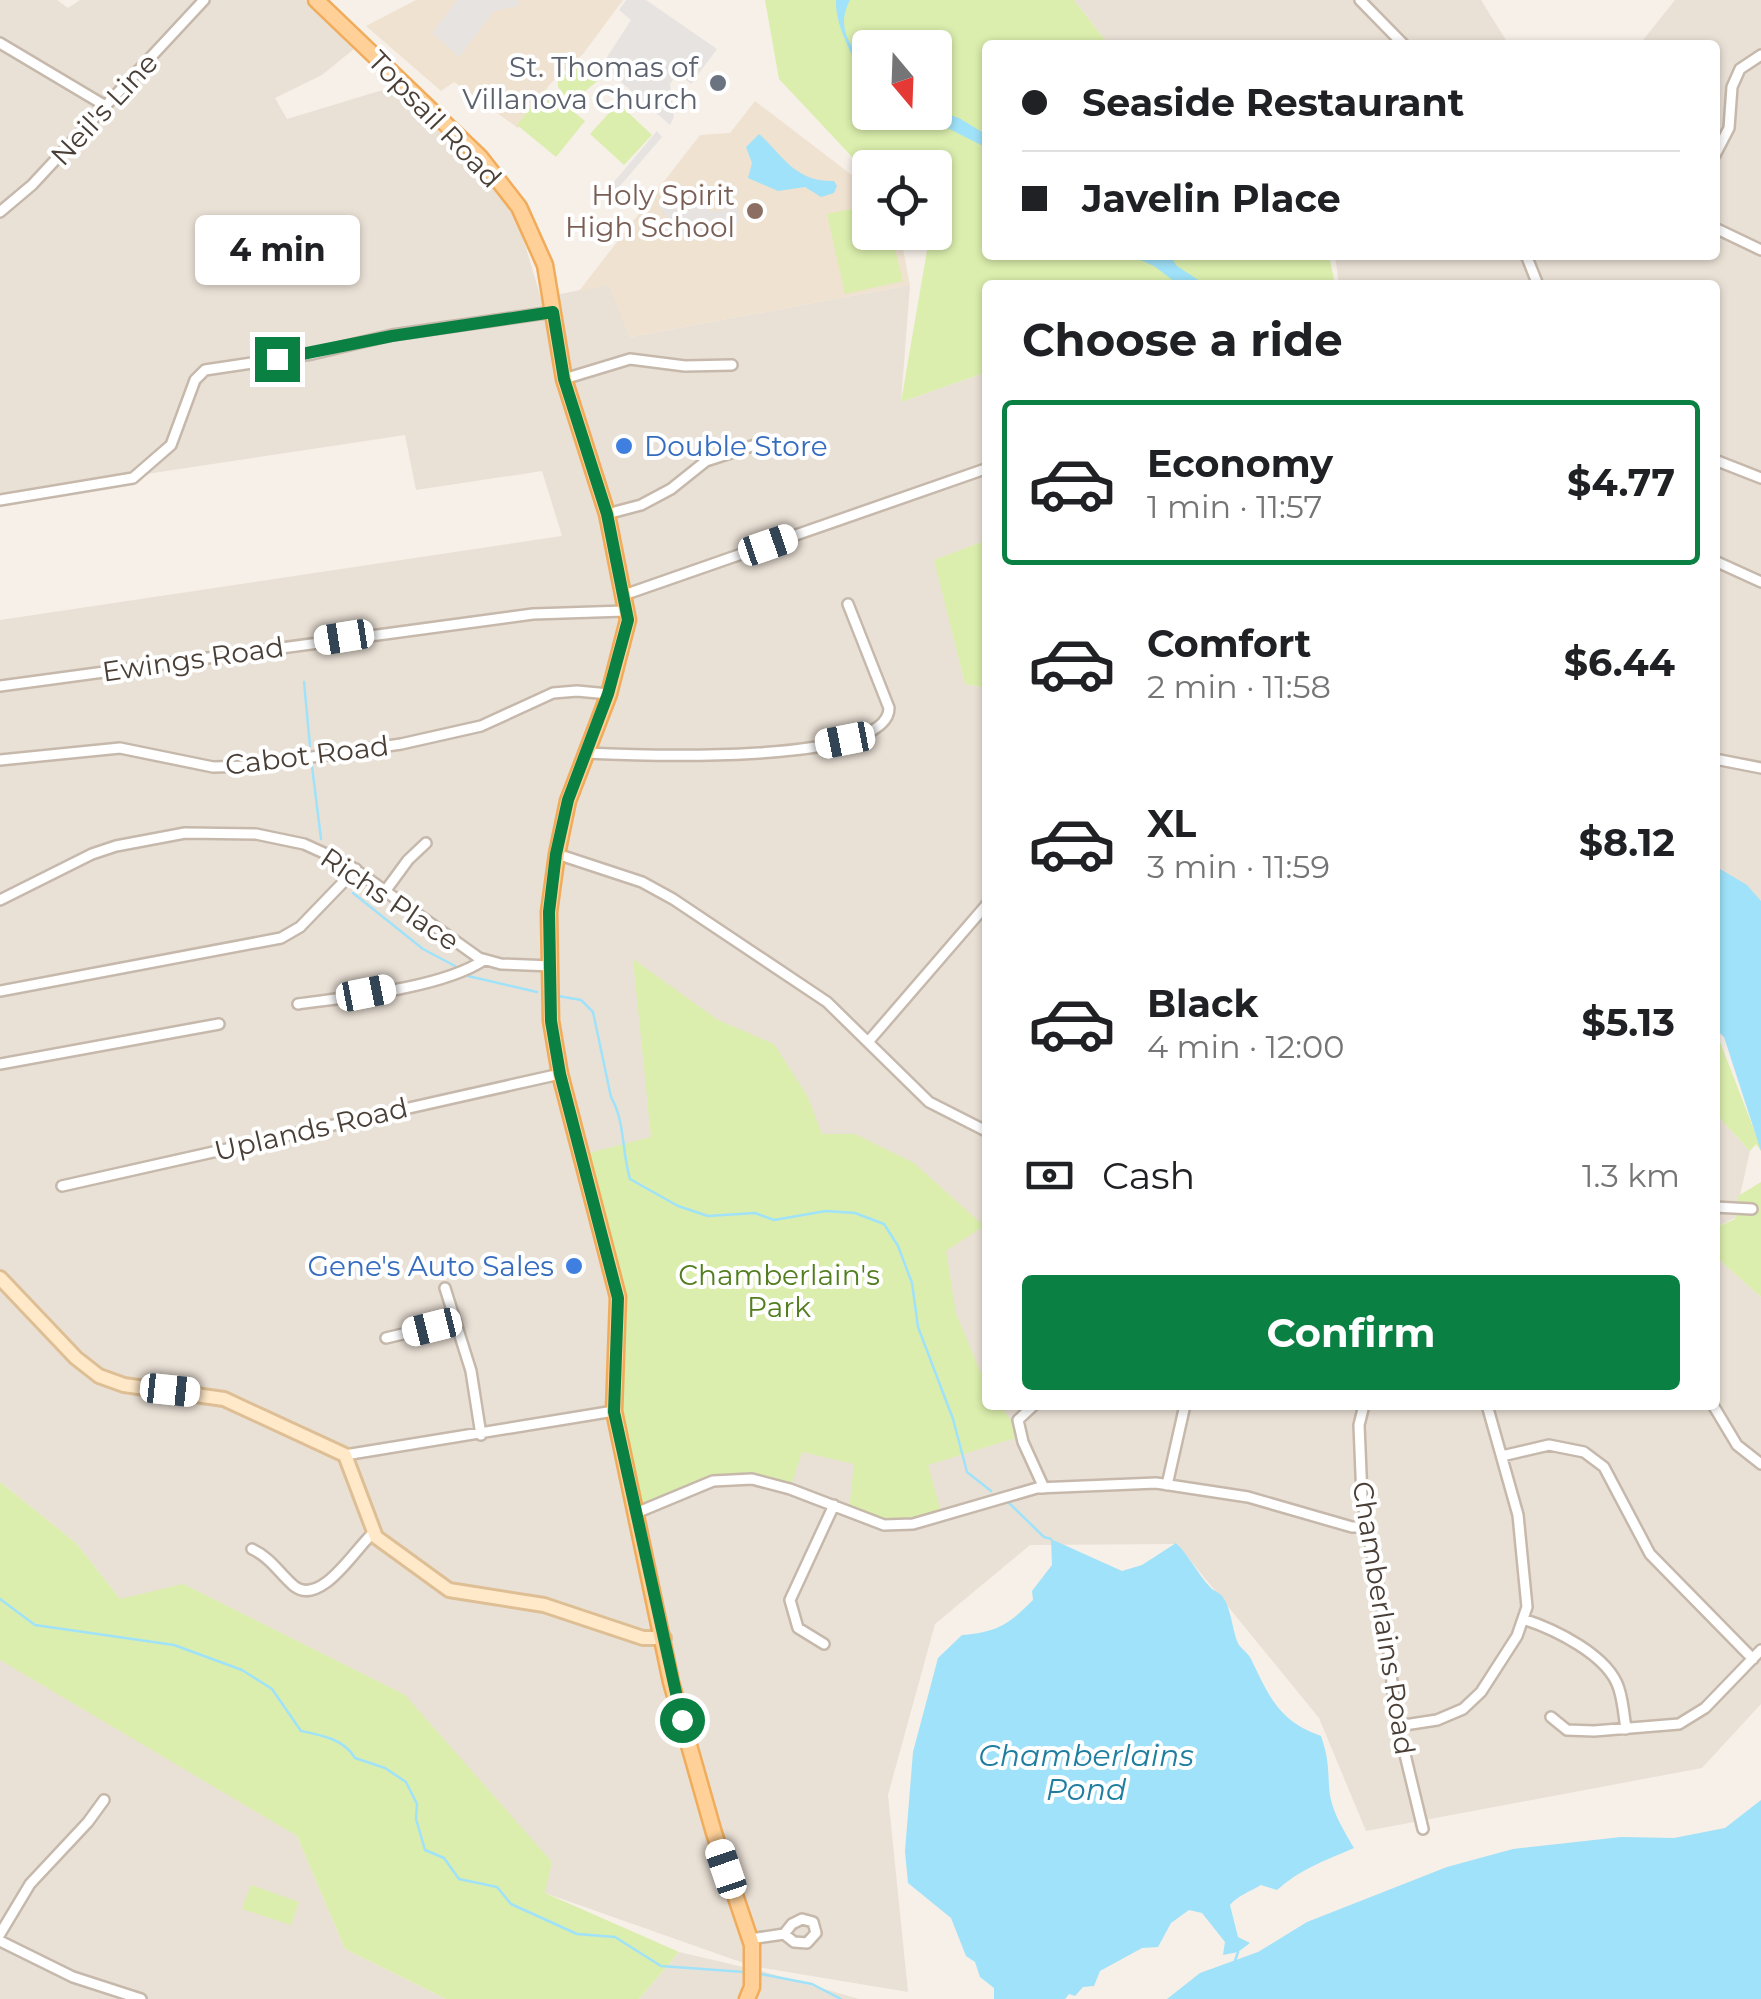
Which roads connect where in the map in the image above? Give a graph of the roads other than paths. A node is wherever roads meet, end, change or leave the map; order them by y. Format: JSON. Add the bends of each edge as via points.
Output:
{"nodes":[{"id":1,"x":204,"y":0,"type":"edge"},
{"id":2,"x":316,"y":0,"type":"edge"},
{"id":3,"x":1360,"y":0,"type":"edge"},
{"id":4,"x":1399,"y":40,"type":"edge"},
{"id":5,"x":0,"y":44,"type":"edge"},
{"id":6,"x":1761,"y":55,"type":"edge"},
{"id":7,"x":104,"y":105,"type":"junction"},
{"id":8,"x":1720,"y":145,"type":"edge"},
{"id":9,"x":0,"y":212,"type":"edge"},
{"id":10,"x":1720,"y":230,"type":"edge"},
{"id":11,"x":1761,"y":250,"type":"edge"},
{"id":12,"x":553,"y":312,"type":"junction"},
{"id":13,"x":732,"y":365,"type":"dead end"},
{"id":14,"x":564,"y":379,"type":"junction"},
{"id":15,"x":755,"y":445,"type":"dead end"},
{"id":16,"x":1720,"y":462,"type":"edge"},
{"id":17,"x":982,"y":470,"type":"edge"},
{"id":18,"x":1761,"y":478,"type":"edge"},
{"id":19,"x":0,"y":500,"type":"edge"},
{"id":20,"x":607,"y":514,"type":"junction"},
{"id":21,"x":1720,"y":563,"type":"edge"},
{"id":22,"x":1761,"y":582,"type":"edge"},
{"id":23,"x":623,"y":604,"type":"junction"},
{"id":24,"x":848,"y":604,"type":"dead end"},
{"id":25,"x":0,"y":686,"type":"edge"},
{"id":26,"x":608,"y":694,"type":"junction"},
{"id":27,"x":584,"y":753,"type":"junction"},
{"id":28,"x":0,"y":760,"type":"edge"},
{"id":29,"x":1720,"y":761,"type":"edge"},
{"id":30,"x":1761,"y":768,"type":"edge"},
{"id":31,"x":426,"y":842,"type":"dead end"},
{"id":32,"x":556,"y":854,"type":"junction"},
{"id":33,"x":356,"y":869,"type":"junction"},
{"id":34,"x":386,"y":890,"type":"junction"},
{"id":35,"x":0,"y":900,"type":"edge"},
{"id":36,"x":982,"y":910,"type":"edge"},
{"id":37,"x":484,"y":960,"type":"junction"},
{"id":38,"x":552,"y":966,"type":"junction"},
{"id":39,"x":0,"y":991,"type":"edge"},
{"id":40,"x":298,"y":1004,"type":"dead end"},
{"id":41,"x":220,"y":1024,"type":"dead end"},
{"id":42,"x":868,"y":1042,"type":"junction"},
{"id":43,"x":0,"y":1064,"type":"edge"},
{"id":44,"x":560,"y":1074,"type":"junction"},
{"id":45,"x":982,"y":1129,"type":"edge"},
{"id":46,"x":62,"y":1186,"type":"dead end"},
{"id":47,"x":1720,"y":1207,"type":"edge"},
{"id":48,"x":1752,"y":1209,"type":"dead end"},
{"id":49,"x":0,"y":1278,"type":"edge"},
{"id":50,"x":446,"y":1288,"type":"dead end"},
{"id":51,"x":453,"y":1322,"type":"junction"},
{"id":52,"x":386,"y":1338,"type":"dead end"},
{"id":53,"x":1029,"y":1410,"type":"edge"},
{"id":54,"x":1184,"y":1410,"type":"edge"},
{"id":55,"x":1363,"y":1410,"type":"edge"},
{"id":56,"x":1489,"y":1410,"type":"edge"},
{"id":57,"x":1716,"y":1410,"type":"edge"},
{"id":58,"x":614,"y":1412,"type":"junction"},
{"id":59,"x":482,"y":1434,"type":"junction"},
{"id":60,"x":344,"y":1455,"type":"junction"},
{"id":61,"x":1502,"y":1456,"type":"junction"},
{"id":62,"x":1761,"y":1464,"type":"edge"},
{"id":63,"x":1167,"y":1484,"type":"junction"},
{"id":64,"x":1044,"y":1488,"type":"junction"},
{"id":65,"x":834,"y":1505,"type":"junction"},
{"id":66,"x":636,"y":1513,"type":"junction"},
{"id":67,"x":1367,"y":1527,"type":"junction"},
{"id":68,"x":373,"y":1533,"type":"junction"},
{"id":69,"x":252,"y":1549,"type":"dead end"},
{"id":70,"x":1523,"y":1619,"type":"junction"},
{"id":71,"x":664,"y":1638,"type":"junction"},
{"id":72,"x":824,"y":1644,"type":"dead end"},
{"id":73,"x":1757,"y":1654,"type":"edge"},
{"id":74,"x":1551,"y":1717,"type":"dead end"},
{"id":75,"x":1398,"y":1726,"type":"junction"},
{"id":76,"x":1626,"y":1729,"type":"junction"},
{"id":77,"x":104,"y":1800,"type":"dead end"},
{"id":78,"x":1422,"y":1829,"type":"dead end"},
{"id":79,"x":784,"y":1934,"type":"dead end"},
{"id":80,"x":0,"y":1938,"type":"edge"},
{"id":81,"x":750,"y":1939,"type":"junction"},
{"id":82,"x":141,"y":1999,"type":"edge"},
{"id":83,"x":747,"y":1999,"type":"edge"}],
"edges":[{"from":1,"to":7,"type":"street","name":"Neil's Line"},
{"from":2,"to":12,"type":"main road","name":"Topsail Road","via":[[480,157],[509,195],[546,265]]},
{"from":3,"to":4,"type":"street"},
{"from":5,"to":7,"type":"street"},
{"from":6,"to":8,"type":"street","via":[[1740,69]]},
{"from":7,"to":9,"type":"street","name":"Neil's Line"},
{"from":10,"to":11,"type":"street"},
{"from":12,"to":14,"type":"main road","name":"Topsail Road"},
{"from":12,"to":19,"type":"street","via":[[206,370],[195,380],[171,444],[133,478]]},
{"from":13,"to":14,"type":"street","via":[[630,359]]},
{"from":14,"to":20,"type":"main road","name":"Topsail Road"},
{"from":15,"to":20,"type":"street","via":[[706,461],[641,505]]},
{"from":16,"to":18,"type":"street"},
{"from":17,"to":23,"type":"street","name":"Ewings Road"},
{"from":20,"to":23,"type":"main road","name":"Topsail Road"},
{"from":21,"to":22,"type":"street"},
{"from":23,"to":25,"type":"street","name":"Ewings Road"},
{"from":23,"to":26,"type":"main road","name":"Topsail Road","via":[[628,620]]},
{"from":24,"to":27,"type":"street","via":[[889,708],[884,726],[813,746],[713,757]]},
{"from":26,"to":27,"type":"main road","name":"Topsail Road"},
{"from":26,"to":28,"type":"street","name":"Cabot Road","via":[[553,693],[481,726],[251,766],[213,767],[120,748]]},
{"from":27,"to":32,"type":"main road","name":"Topsail Road"},
{"from":29,"to":30,"type":"street"},
{"from":31,"to":34,"type":"street"},
{"from":32,"to":38,"type":"main road","name":"Topsail Road"},
{"from":32,"to":42,"type":"street","via":[[673,899],[828,1002]]},
{"from":33,"to":34,"type":"street","name":"Richs Place"},
{"from":33,"to":35,"type":"street","name":"Richs Place","via":[[282,838],[186,833],[100,850]]},
{"from":33,"to":39,"type":"street","via":[[281,938]]},
{"from":34,"to":37,"type":"street","name":"Richs Place"},
{"from":36,"to":42,"type":"street"},
{"from":37,"to":38,"type":"street","name":"Richs Place"},
{"from":37,"to":40,"type":"street","via":[[443,978]]},
{"from":38,"to":44,"type":"main road","name":"Topsail Road","via":[[551,1021]]},
{"from":41,"to":43,"type":"street"},
{"from":42,"to":45,"type":"street","via":[[929,1102]]},
{"from":44,"to":46,"type":"street","name":"Uplands Road"},
{"from":44,"to":58,"type":"main road","name":"Topsail Road","via":[[618,1298]]},
{"from":47,"to":48,"type":"street"},
{"from":49,"to":60,"type":"street","via":[[99,1376],[224,1399]]},
{"from":50,"to":51,"type":"street"},
{"from":51,"to":52,"type":"street"},
{"from":51,"to":59,"type":"street","via":[[471,1371]]},
{"from":53,"to":64,"type":"street","via":[[1018,1420]]},
{"from":54,"to":63,"type":"street"},
{"from":55,"to":67,"type":"street","name":"Chamberlains Road"},
{"from":56,"to":61,"type":"street"},
{"from":57,"to":62,"type":"street","via":[[1737,1446]]},
{"from":58,"to":59,"type":"street"},
{"from":58,"to":66,"type":"main road","name":"Topsail Road"},
{"from":59,"to":60,"type":"street"},
{"from":60,"to":68,"type":"street"},
{"from":61,"to":70,"type":"street","via":[[1522,1546]]},
{"from":61,"to":73,"type":"street","via":[[1549,1445],[1584,1452],[1604,1466],[1650,1554]]},
{"from":63,"to":64,"type":"street"},
{"from":63,"to":67,"type":"street"},
{"from":64,"to":65,"type":"street","via":[[913,1524],[884,1526]]},
{"from":65,"to":66,"type":"street","via":[[752,1479],[713,1481]]},
{"from":65,"to":72,"type":"street","via":[[790,1600],[798,1628]]},
{"from":66,"to":71,"type":"main road","name":"Topsail Road"},
{"from":67,"to":75,"type":"street","name":"Chamberlains Road"},
{"from":68,"to":69,"type":"street","via":[[312,1591],[297,1588]]},
{"from":68,"to":71,"type":"street","via":[[457,1594],[544,1605],[644,1638]]},
{"from":70,"to":75,"type":"street","via":[[1481,1692],[1463,1709]]},
{"from":70,"to":76,"type":"street","via":[[1554,1629],[1610,1672]]},
{"from":71,"to":81,"type":"main road","name":"Topsail Road","via":[[714,1834]]},
{"from":73,"to":76,"type":"street","via":[[1705,1708],[1678,1724]]},
{"from":74,"to":76,"type":"street","via":[[1567,1730]]},
{"from":75,"to":78,"type":"street","name":"Chamberlains Road"},
{"from":77,"to":80,"type":"street","via":[[30,1884]]},
{"from":79,"to":81,"type":"street"},
{"from":80,"to":82,"type":"street","via":[[73,1977]]},
{"from":81,"to":83,"type":"main road","name":"Topsail Road"}]}
